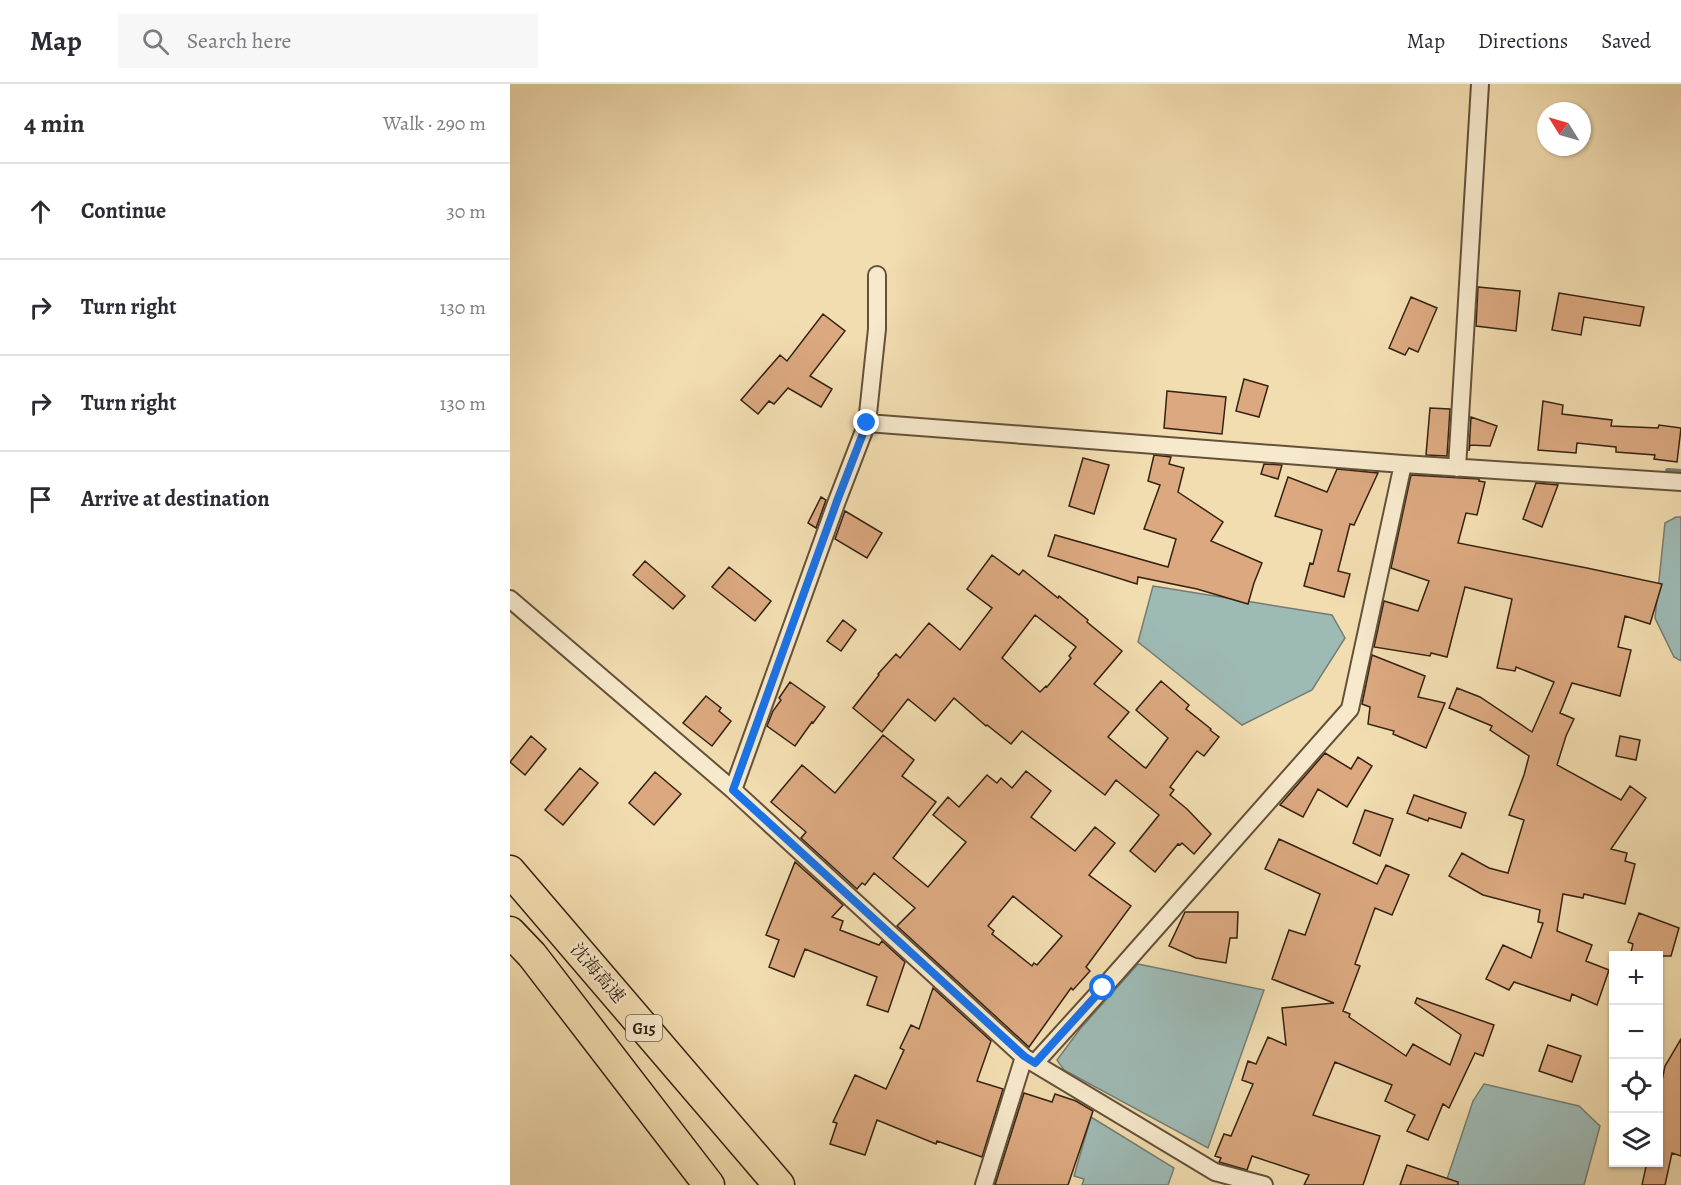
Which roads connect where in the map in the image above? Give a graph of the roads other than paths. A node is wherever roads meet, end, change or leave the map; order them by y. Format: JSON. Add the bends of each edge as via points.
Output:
{"nodes":[{"id":1,"x":1480,"y":84,"type":"edge"},
{"id":2,"x":877,"y":275,"type":"dead end"},
{"id":3,"x":867,"y":423,"type":"junction"},
{"id":4,"x":1402,"y":464,"type":"junction"},
{"id":5,"x":1456,"y":468,"type":"junction"},
{"id":6,"x":1681,"y":482,"type":"edge"},
{"id":7,"x":510,"y":599,"type":"edge"},
{"id":8,"x":733,"y":790,"type":"junction"},
{"id":9,"x":510,"y":871,"type":"edge"},
{"id":10,"x":510,"y":932,"type":"edge"},
{"id":11,"x":1029,"y":1060,"type":"junction"},
{"id":12,"x":709,"y":1185,"type":"edge"},
{"id":13,"x":779,"y":1185,"type":"edge"},
{"id":14,"x":984,"y":1185,"type":"edge"},
{"id":15,"x":1264,"y":1185,"type":"edge"}],
"edges":[{"from":1,"to":5,"type":"street"},
{"from":2,"to":3,"type":"street","via":[[877,329]]},
{"from":3,"to":4,"type":"street"},
{"from":3,"to":8,"type":"street"},
{"from":4,"to":5,"type":"street"},
{"from":4,"to":11,"type":"street","via":[[1350,709],[1111,979]]},
{"from":5,"to":6,"type":"street"},
{"from":7,"to":8,"type":"street"},
{"from":8,"to":11,"type":"street"},
{"from":9,"to":13,"type":"highway","name":"沈海高速","number":"G15"},
{"from":10,"to":12,"type":"highway","number":"G15","via":[[532,955]]},
{"from":11,"to":14,"type":"street"},
{"from":11,"to":15,"type":"street","via":[[1215,1172]]}]}
